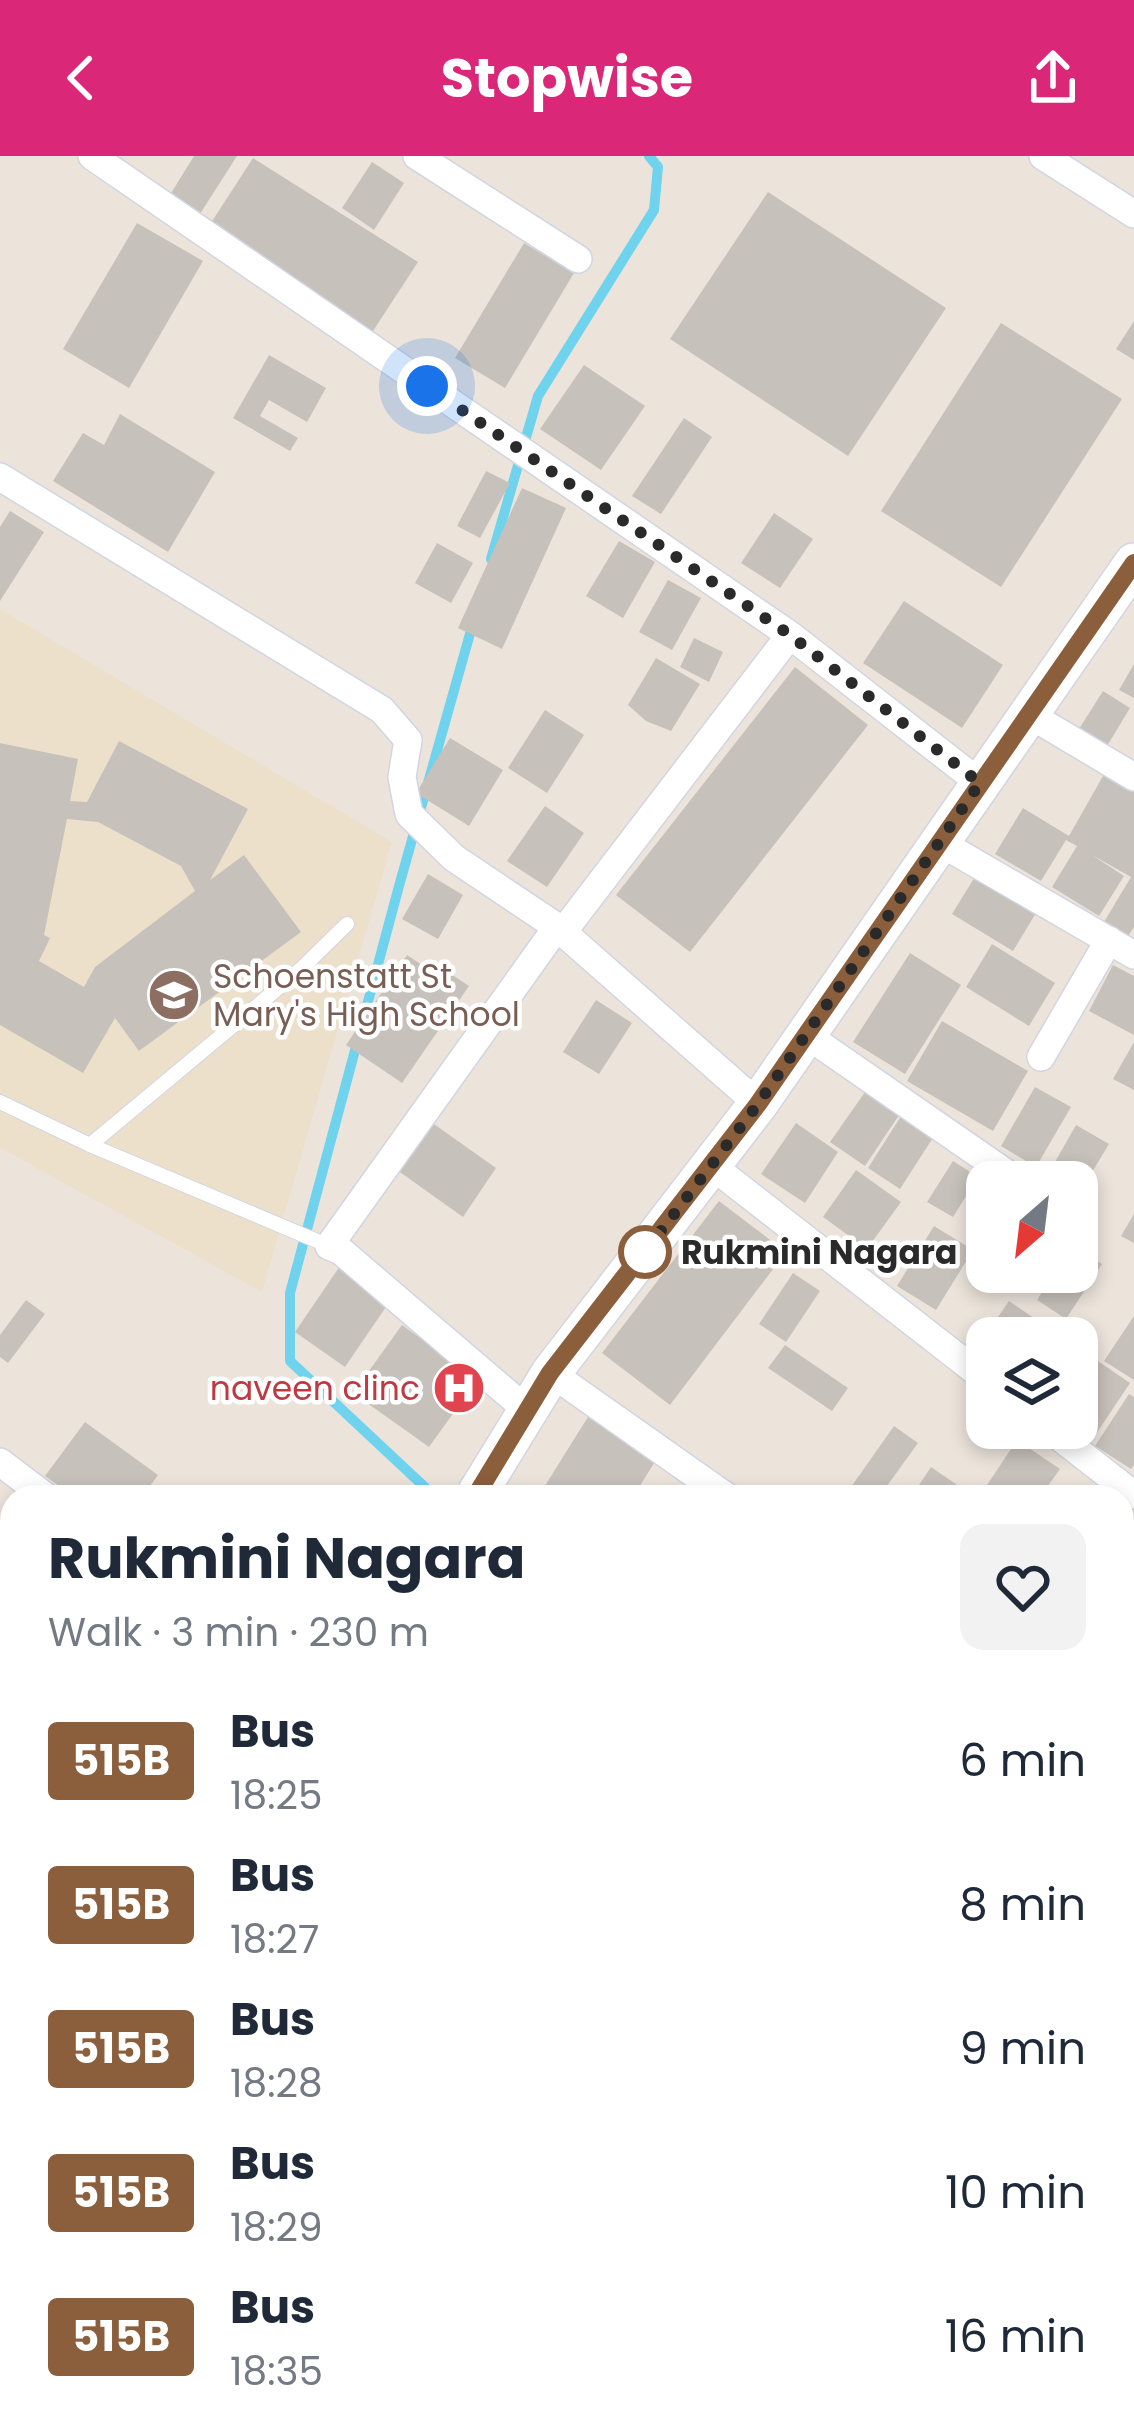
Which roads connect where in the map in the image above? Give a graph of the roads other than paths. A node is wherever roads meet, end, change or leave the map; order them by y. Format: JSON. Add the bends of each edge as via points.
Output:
{"nodes":[{"id":1,"x":92,"y":156,"type":"edge"},
{"id":2,"x":417,"y":156,"type":"edge"},
{"id":3,"x":1043,"y":156,"type":"edge"},
{"id":4,"x":1134,"y":214,"type":"edge"},
{"id":5,"x":578,"y":259,"type":"dead end"},
{"id":6,"x":0,"y":477,"type":"edge"},
{"id":7,"x":1134,"y":563,"type":"edge"},
{"id":8,"x":790,"y":635,"type":"junction"},
{"id":9,"x":1030,"y":715,"type":"junction"},
{"id":10,"x":1134,"y":777,"type":"edge"},
{"id":11,"x":980,"y":783,"type":"junction"},
{"id":12,"x":939,"y":842,"type":"junction"},
{"id":13,"x":347,"y":924,"type":"dead end"},
{"id":14,"x":560,"y":930,"type":"junction"},
{"id":15,"x":1122,"y":948,"type":"edge"},
{"id":16,"x":806,"y":1034,"type":"junction"},
{"id":17,"x":1041,"y":1057,"type":"dead end"},
{"id":18,"x":0,"y":1102,"type":"edge"},
{"id":19,"x":758,"y":1104,"type":"junction"},
{"id":20,"x":90,"y":1145,"type":"junction"},
{"id":21,"x":989,"y":1161,"type":"edge"},
{"id":22,"x":712,"y":1166,"type":"junction"},
{"id":23,"x":328,"y":1246,"type":"junction"},
{"id":24,"x":966,"y":1364,"type":"edge"},
{"id":25,"x":550,"y":1373,"type":"junction"},
{"id":26,"x":527,"y":1410,"type":"junction"},
{"id":27,"x":1075,"y":1449,"type":"edge"},
{"id":28,"x":0,"y":1462,"type":"edge"},
{"id":29,"x":30,"y":1485,"type":"edge"},
{"id":30,"x":482,"y":1485,"type":"edge"},
{"id":31,"x":710,"y":1485,"type":"edge"},
{"id":32,"x":1121,"y":1485,"type":"edge"}],
"edges":[{"from":1,"to":8,"type":"street"},
{"from":2,"to":5,"type":"street"},
{"from":3,"to":4,"type":"street"},
{"from":6,"to":14,"type":"street","via":[[382,710],[408,740],[402,777],[409,814],[454,858]]},
{"from":7,"to":9,"type":"main road"},
{"from":8,"to":11,"type":"street"},
{"from":8,"to":14,"type":"street"},
{"from":9,"to":10,"type":"street"},
{"from":9,"to":11,"type":"main road"},
{"from":11,"to":12,"type":"main road"},
{"from":12,"to":15,"type":"street"},
{"from":12,"to":16,"type":"main road"},
{"from":13,"to":20,"type":"lane"},
{"from":14,"to":19,"type":"street"},
{"from":14,"to":23,"type":"street"},
{"from":15,"to":17,"type":"street"},
{"from":16,"to":19,"type":"main road"},
{"from":16,"to":21,"type":"street"},
{"from":18,"to":20,"type":"lane"},
{"from":19,"to":22,"type":"main road"},
{"from":20,"to":23,"type":"lane"},
{"from":22,"to":24,"type":"street"},
{"from":22,"to":25,"type":"main road"},
{"from":23,"to":26,"type":"street"},
{"from":25,"to":26,"type":"main road"},
{"from":25,"to":31,"type":"street"},
{"from":26,"to":30,"type":"main road"},
{"from":27,"to":32,"type":"street"},
{"from":28,"to":29,"type":"street"}]}
